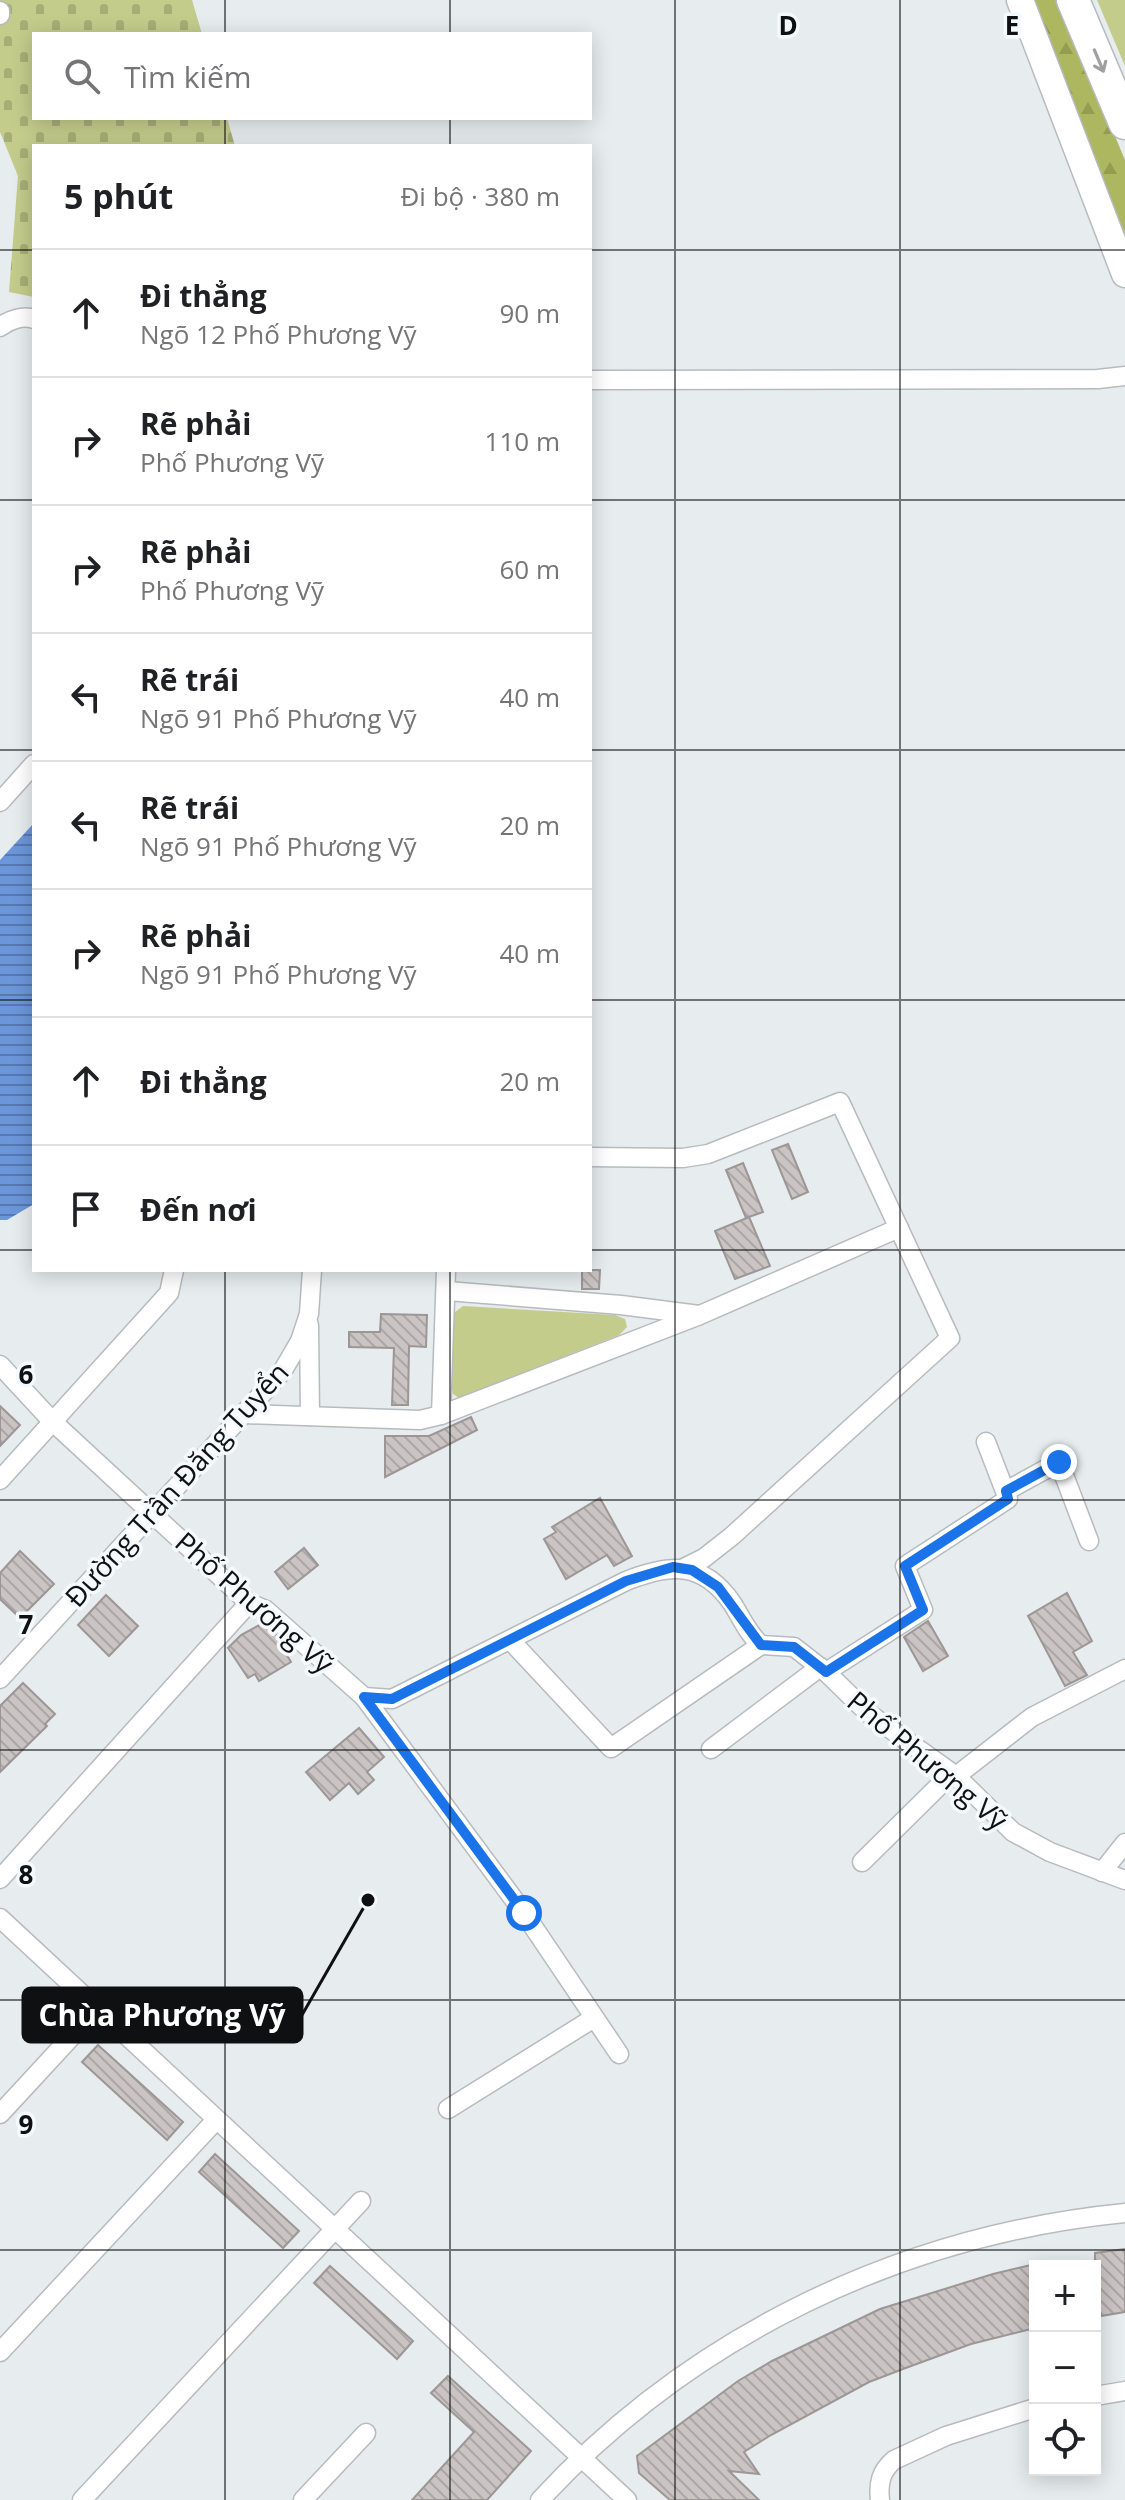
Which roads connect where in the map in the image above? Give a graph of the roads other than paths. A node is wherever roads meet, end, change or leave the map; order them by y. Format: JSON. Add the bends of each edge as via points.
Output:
{"nodes":[{"id":1,"x":1020,"y":0,"type":"edge"},
{"id":2,"x":1073,"y":0,"type":"edge"},
{"id":3,"x":1125,"y":123,"type":"edge"},
{"id":4,"x":1125,"y":274,"type":"edge"},
{"id":5,"x":32,"y":318,"type":"edge"},
{"id":6,"x":0,"y":327,"type":"edge"},
{"id":7,"x":1125,"y":376,"type":"edge"},
{"id":8,"x":592,"y":380,"type":"edge"},
{"id":9,"x":32,"y":766,"type":"edge"},
{"id":10,"x":0,"y":802,"type":"edge"},
{"id":11,"x":592,"y":1157,"type":"edge"},
{"id":12,"x":899,"y":1228,"type":"junction"},
{"id":13,"x":174,"y":1272,"type":"edge"},
{"id":14,"x":312,"y":1272,"type":"edge"},
{"id":15,"x":446,"y":1272,"type":"edge"},
{"id":16,"x":447,"y":1291,"type":"junction"},
{"id":17,"x":309,"y":1314,"type":"junction"},
{"id":18,"x":700,"y":1315,"type":"junction"},
{"id":19,"x":0,"y":1365,"type":"edge"},
{"id":20,"x":244,"y":1414,"type":"junction"},
{"id":21,"x":441,"y":1415,"type":"junction"},
{"id":22,"x":310,"y":1416,"type":"junction"},
{"id":23,"x":53,"y":1422,"type":"junction"},
{"id":24,"x":986,"y":1442,"type":"dead end"},
{"id":25,"x":0,"y":1480,"type":"edge"},
{"id":26,"x":1006,"y":1491,"type":"junction"},
{"id":27,"x":152,"y":1511,"type":"junction"},
{"id":28,"x":1089,"y":1541,"type":"dead end"},
{"id":29,"x":684,"y":1568,"type":"junction"},
{"id":30,"x":249,"y":1603,"type":"junction"},
{"id":31,"x":511,"y":1641,"type":"junction"},
{"id":32,"x":761,"y":1645,"type":"junction"},
{"id":33,"x":1125,"y":1669,"type":"edge"},
{"id":34,"x":823,"y":1670,"type":"junction"},
{"id":35,"x":0,"y":1679,"type":"edge"},
{"id":36,"x":364,"y":1697,"type":"junction"},
{"id":37,"x":711,"y":1749,"type":"dead end"},
{"id":38,"x":954,"y":1775,"type":"junction"},
{"id":39,"x":1125,"y":1843,"type":"edge"},
{"id":40,"x":862,"y":1862,"type":"dead end"},
{"id":41,"x":1102,"y":1872,"type":"junction"},
{"id":42,"x":0,"y":1879,"type":"edge"},
{"id":43,"x":1125,"y":1880,"type":"edge"},
{"id":44,"x":0,"y":1918,"type":"edge"},
{"id":45,"x":97,"y":2009,"type":"junction"},
{"id":46,"x":594,"y":2018,"type":"junction"},
{"id":47,"x":619,"y":2054,"type":"dead end"},
{"id":48,"x":448,"y":2109,"type":"dead end"},
{"id":49,"x":0,"y":2114,"type":"edge"},
{"id":50,"x":216,"y":2120,"type":"junction"},
{"id":51,"x":361,"y":2201,"type":"dead end"},
{"id":52,"x":1125,"y":2213,"type":"edge"},
{"id":53,"x":336,"y":2228,"type":"junction"},
{"id":54,"x":0,"y":2352,"type":"edge"},
{"id":55,"x":1125,"y":2391,"type":"edge"},
{"id":56,"x":1101,"y":2395,"type":"edge"},
{"id":57,"x":1029,"y":2410,"type":"edge"},
{"id":58,"x":366,"y":2433,"type":"dead end"},
{"id":59,"x":580,"y":2456,"type":"junction"},
{"id":60,"x":82,"y":2500,"type":"edge"},
{"id":61,"x":303,"y":2500,"type":"edge"},
{"id":62,"x":540,"y":2500,"type":"edge"},
{"id":63,"x":627,"y":2500,"type":"edge"},
{"id":64,"x":880,"y":2500,"type":"edge"}],
"edges":[{"from":1,"to":4,"type":"main road"},
{"from":2,"to":3,"type":"highway","one_way":true},
{"from":5,"to":6,"type":"street"},
{"from":7,"to":8,"type":"street"},
{"from":9,"to":10,"type":"street"},
{"from":11,"to":12,"type":"street","via":[[708,1154],[840,1102]]},
{"from":12,"to":18,"type":"street"},
{"from":12,"to":29,"type":"street","via":[[950,1338],[732,1536]]},
{"from":13,"to":23,"type":"street","via":[[169,1293]]},
{"from":14,"to":17,"type":"street","name":"Đường Trần Đăng Tuyển"},
{"from":15,"to":16,"type":"street"},
{"from":16,"to":18,"type":"street"},
{"from":16,"to":21,"type":"street"},
{"from":17,"to":20,"type":"street","name":"Đường Trần Đăng Tuyển","via":[[282,1372]]},
{"from":17,"to":22,"type":"street"},
{"from":18,"to":21,"type":"street"},
{"from":19,"to":23,"type":"street","name":"Phố Phương Vỹ"},
{"from":20,"to":22,"type":"street"},
{"from":20,"to":27,"type":"street","name":"Đường Trần Đăng Tuyển"},
{"from":21,"to":22,"type":"street","via":[[420,1420]]},
{"from":23,"to":25,"type":"street"},
{"from":23,"to":27,"type":"street","name":"Phố Phương Vỹ"},
{"from":24,"to":26,"type":"street"},
{"from":26,"to":28,"type":"street","via":[[1059,1462]]},
{"from":26,"to":34,"type":"street","via":[[1008,1499],[905,1566],[923,1610]]},
{"from":27,"to":30,"type":"street","name":"Phố Phương Vỹ"},
{"from":27,"to":35,"type":"street","name":"Đường Trần Đăng Tuyển"},
{"from":29,"to":31,"type":"street","via":[[626,1581]]},
{"from":29,"to":32,"type":"street","via":[[718,1587]]},
{"from":30,"to":36,"type":"street","name":"Phố Phương Vỹ","via":[[266,1610]]},
{"from":30,"to":42,"type":"street"},
{"from":31,"to":32,"type":"street","via":[[611,1748]]},
{"from":31,"to":36,"type":"street","via":[[392,1699]]},
{"from":32,"to":34,"type":"street","name":"Phố Phương Vỹ","via":[[794,1647]]},
{"from":33,"to":38,"type":"street","via":[[1032,1717]]},
{"from":34,"to":37,"type":"street"},
{"from":34,"to":38,"type":"street","name":"Phố Phương Vỹ","via":[[868,1713]]},
{"from":36,"to":46,"type":"street","name":"Phố Phương Vỹ","via":[[524,1913]]},
{"from":38,"to":40,"type":"street"},
{"from":38,"to":41,"type":"street","name":"Phố Phương Vỹ","via":[[1013,1832]]},
{"from":39,"to":41,"type":"street"},
{"from":41,"to":43,"type":"street","name":"Phố Phương Vỹ"},
{"from":44,"to":45,"type":"street"},
{"from":45,"to":49,"type":"street"},
{"from":45,"to":50,"type":"street"},
{"from":46,"to":47,"type":"street","name":"Phố Phương Vỹ"},
{"from":46,"to":48,"type":"street"},
{"from":50,"to":53,"type":"street"},
{"from":50,"to":54,"type":"street"},
{"from":51,"to":53,"type":"street"},
{"from":52,"to":59,"type":"street","via":[[1042,2225],[930,2253],[781,2313],[678,2377]]},
{"from":53,"to":59,"type":"street"},
{"from":53,"to":60,"type":"street"},
{"from":55,"to":56,"type":"street"},
{"from":57,"to":64,"type":"street","via":[[946,2436],[894,2460],[880,2481]]},
{"from":58,"to":61,"type":"street"},
{"from":59,"to":62,"type":"street"},
{"from":59,"to":63,"type":"street"}]}
